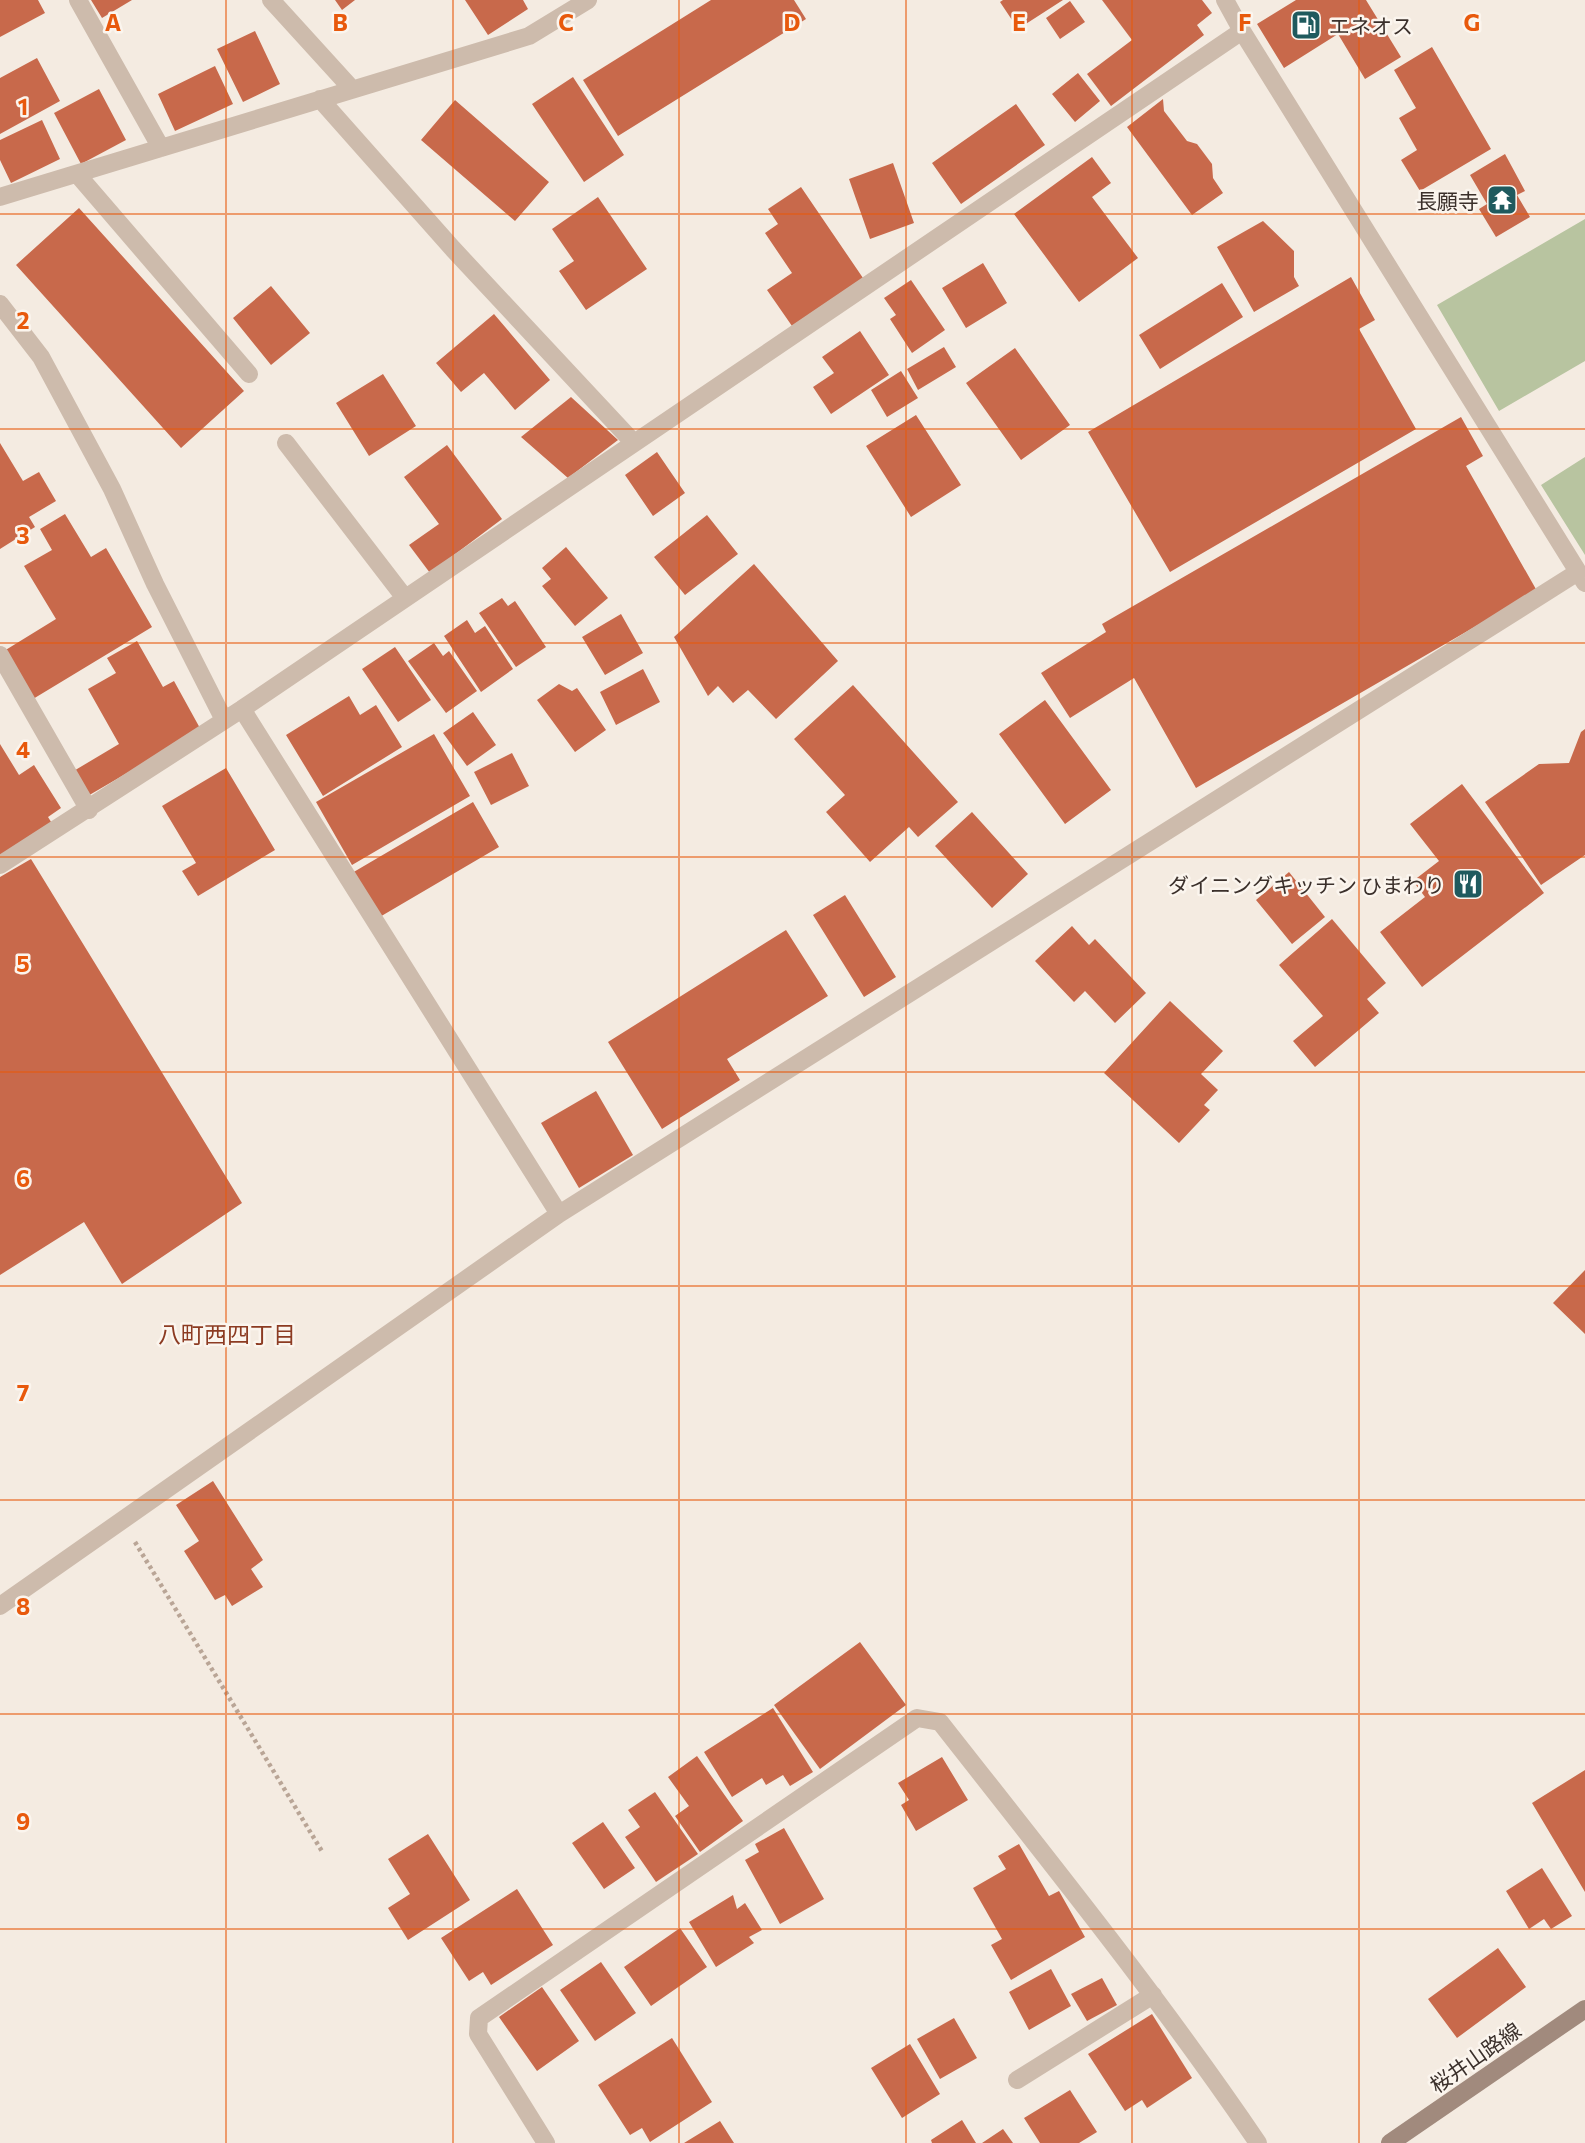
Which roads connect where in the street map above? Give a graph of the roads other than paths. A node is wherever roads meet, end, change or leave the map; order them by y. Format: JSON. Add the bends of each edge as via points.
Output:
{"nodes":[{"id":1,"x":78,"y":0,"type":"edge"},
{"id":2,"x":271,"y":0,"type":"edge"},
{"id":3,"x":588,"y":0,"type":"edge"},
{"id":4,"x":1230,"y":2,"type":"edge"},
{"id":5,"x":1242,"y":31,"type":"junction"},
{"id":6,"x":352,"y":89,"type":"junction"},
{"id":7,"x":320,"y":99,"type":"junction"},
{"id":8,"x":161,"y":148,"type":"junction"},
{"id":9,"x":77,"y":174,"type":"junction"},
{"id":10,"x":0,"y":197,"type":"edge"},
{"id":11,"x":0,"y":304,"type":"edge"},
{"id":12,"x":250,"y":374,"type":"dead end"},
{"id":13,"x":286,"y":443,"type":"dead end"},
{"id":14,"x":634,"y":443,"type":"junction"},
{"id":15,"x":1581,"y":578,"type":"edge"},
{"id":16,"x":405,"y":598,"type":"junction"},
{"id":17,"x":0,"y":655,"type":"edge"},
{"id":18,"x":242,"y":709,"type":"junction"},
{"id":19,"x":224,"y":720,"type":"junction"},
{"id":20,"x":89,"y":810,"type":"junction"},
{"id":21,"x":0,"y":865,"type":"edge"},
{"id":22,"x":559,"y":1214,"type":"junction"},
{"id":23,"x":0,"y":1606,"type":"edge"},
{"id":24,"x":1153,"y":1995,"type":"junction"},
{"id":25,"x":1585,"y":2009,"type":"edge"},
{"id":26,"x":1017,"y":2080,"type":"dead end"},
{"id":27,"x":545,"y":2143,"type":"edge"},
{"id":28,"x":1258,"y":2143,"type":"edge"},
{"id":29,"x":1390,"y":2143,"type":"edge"}],
"edges":[{"from":1,"to":8,"type":"street"},
{"from":2,"to":6,"type":"street"},
{"from":3,"to":6,"type":"street","via":[[529,36]]},
{"from":4,"to":5,"type":"street"},
{"from":5,"to":14,"type":"street"},
{"from":5,"to":15,"type":"street"},
{"from":6,"to":7,"type":"street"},
{"from":7,"to":8,"type":"street"},
{"from":7,"to":14,"type":"street"},
{"from":8,"to":9,"type":"street"},
{"from":9,"to":10,"type":"street"},
{"from":9,"to":12,"type":"street"},
{"from":11,"to":19,"type":"street","via":[[41,357],[112,489]]},
{"from":13,"to":16,"type":"street"},
{"from":14,"to":16,"type":"street"},
{"from":15,"to":22,"type":"street"},
{"from":16,"to":18,"type":"street"},
{"from":17,"to":20,"type":"street"},
{"from":18,"to":19,"type":"street"},
{"from":18,"to":22,"type":"street"},
{"from":19,"to":20,"type":"street"},
{"from":20,"to":21,"type":"street"},
{"from":22,"to":23,"type":"street"},
{"from":24,"to":26,"type":"street"},
{"from":24,"to":27,"type":"street","via":[[940,1723],[917,1718],[479,2018],[478,2035]]},
{"from":24,"to":28,"type":"street"},
{"from":25,"to":29,"type":"main road","name":"桜井山路線"}]}
